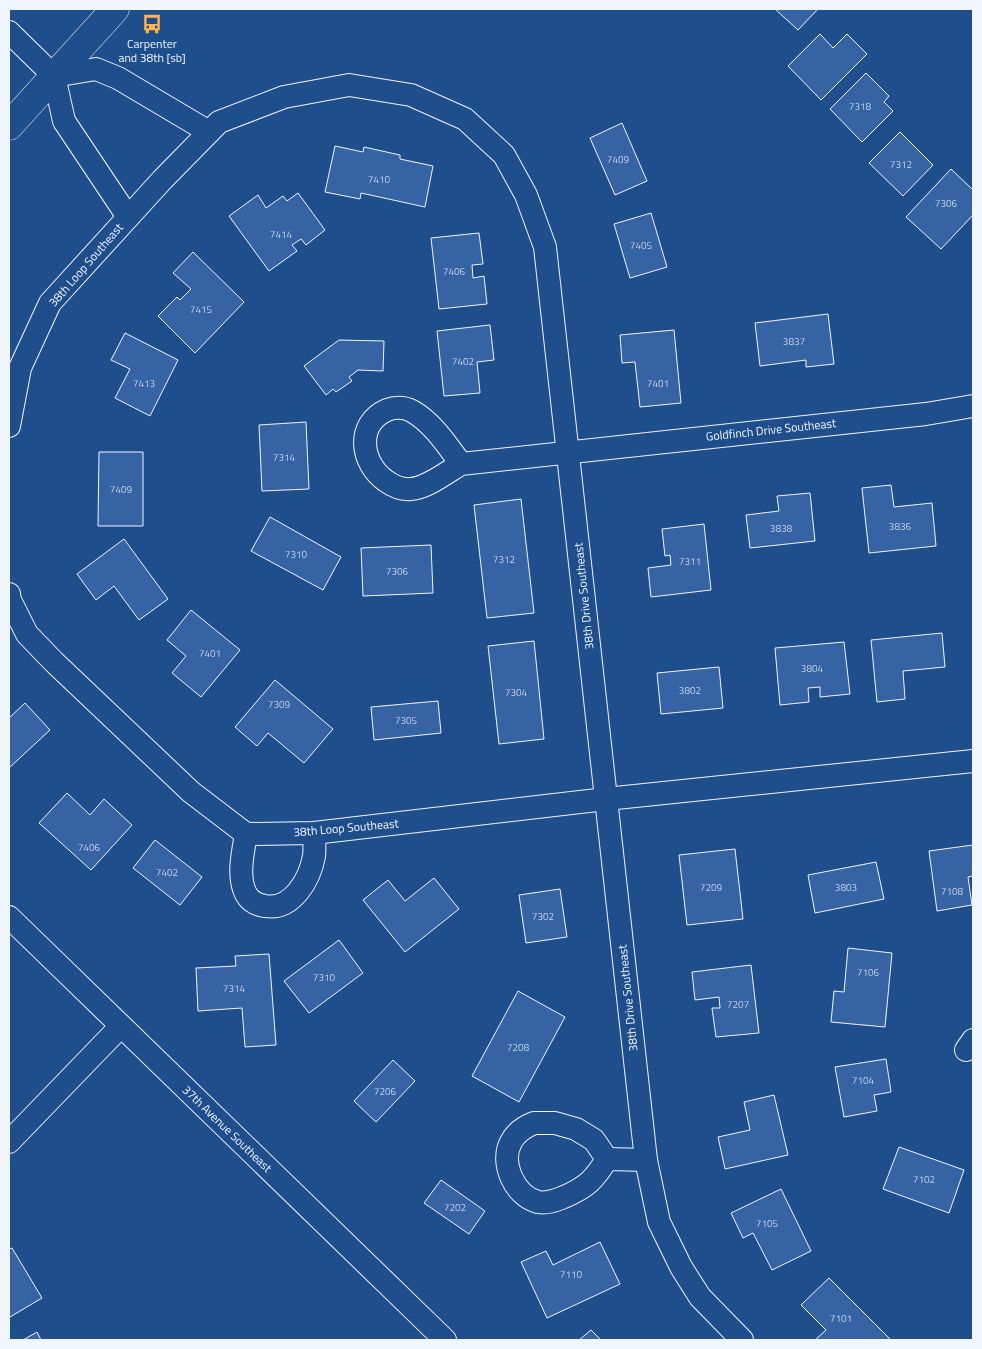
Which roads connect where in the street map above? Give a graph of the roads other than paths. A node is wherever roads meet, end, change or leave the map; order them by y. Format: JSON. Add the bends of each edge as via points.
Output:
{"nodes":[{"id":1,"x":115,"y":9,"type":"edge"},
{"id":2,"x":9,"y":32,"type":"edge"},
{"id":3,"x":54,"y":76,"type":"junction"},
{"id":4,"x":9,"y":126,"type":"edge"},
{"id":5,"x":209,"y":132,"type":"junction"},
{"id":6,"x":128,"y":217,"type":"junction"},
{"id":7,"x":973,"y":406,"type":"edge"},
{"id":8,"x":9,"y":426,"type":"edge"},
{"id":9,"x":568,"y":452,"type":"junction"},
{"id":10,"x":461,"y":464,"type":"dead end"},
{"id":11,"x":9,"y":594,"type":"edge"},
{"id":12,"x":973,"y":761,"type":"edge"},
{"id":13,"x":606,"y":799,"type":"junction"},
{"id":14,"x":314,"y":833,"type":"junction"},
{"id":15,"x":246,"y":834,"type":"junction"},
{"id":16,"x":9,"y":917,"type":"edge"},
{"id":17,"x":121,"y":1026,"type":"junction"},
{"id":18,"x":9,"y":1142,"type":"edge"},
{"id":19,"x":607,"y":1159,"type":"dead end"},
{"id":20,"x":646,"y":1160,"type":"junction"},
{"id":21,"x":445,"y":1340,"type":"edge"},
{"id":22,"x":742,"y":1340,"type":"edge"}],
"edges":[{"from":1,"to":3,"type":"street"},
{"from":2,"to":3,"type":"street"},
{"from":3,"to":4,"type":"street"},
{"from":3,"to":5,"type":"street","via":[[96,69]]},
{"from":3,"to":6,"type":"street","via":[[64,121]]},
{"from":5,"to":6,"type":"street","name":"38th Drive Southeast"},
{"from":5,"to":9,"type":"street","name":"38th Drive Southeast","via":[[219,122],[284,97],[349,85],[411,96],[465,119],[504,154],[526,195],[545,247]]},
{"from":6,"to":8,"type":"street","name":"38th Loop Southeast","via":[[50,303],[20,368]]},
{"from":7,"to":9,"type":"street","name":"Goldfinch Drive Southeast","via":[[926,414]]},
{"from":9,"to":10,"type":"street","name":"Goldfinch Drive Southeast"},
{"from":9,"to":13,"type":"street","name":"38th Drive Southeast"},
{"from":11,"to":15,"type":"street","via":[[27,634],[54,662],[191,792]]},
{"from":12,"to":13,"type":"street"},
{"from":13,"to":14,"type":"street","name":"38th Loop Southeast"},
{"from":13,"to":20,"type":"street","name":"38th Drive Southeast"},
{"from":14,"to":15,"type":"street","name":"38th Loop Southeast"},
{"from":14,"to":15,"type":"street","via":[[314,855],[300,890],[288,901],[267,907],[251,900],[243,885]]},
{"from":16,"to":17,"type":"street","name":"37th Avenue Southeast"},
{"from":17,"to":18,"type":"street"},
{"from":17,"to":21,"type":"street","name":"37th Avenue Southeast"},
{"from":19,"to":20,"type":"street"},
{"from":20,"to":22,"type":"street","name":"38th Drive Southeast","via":[[659,1222],[681,1267],[700,1297]]}]}
